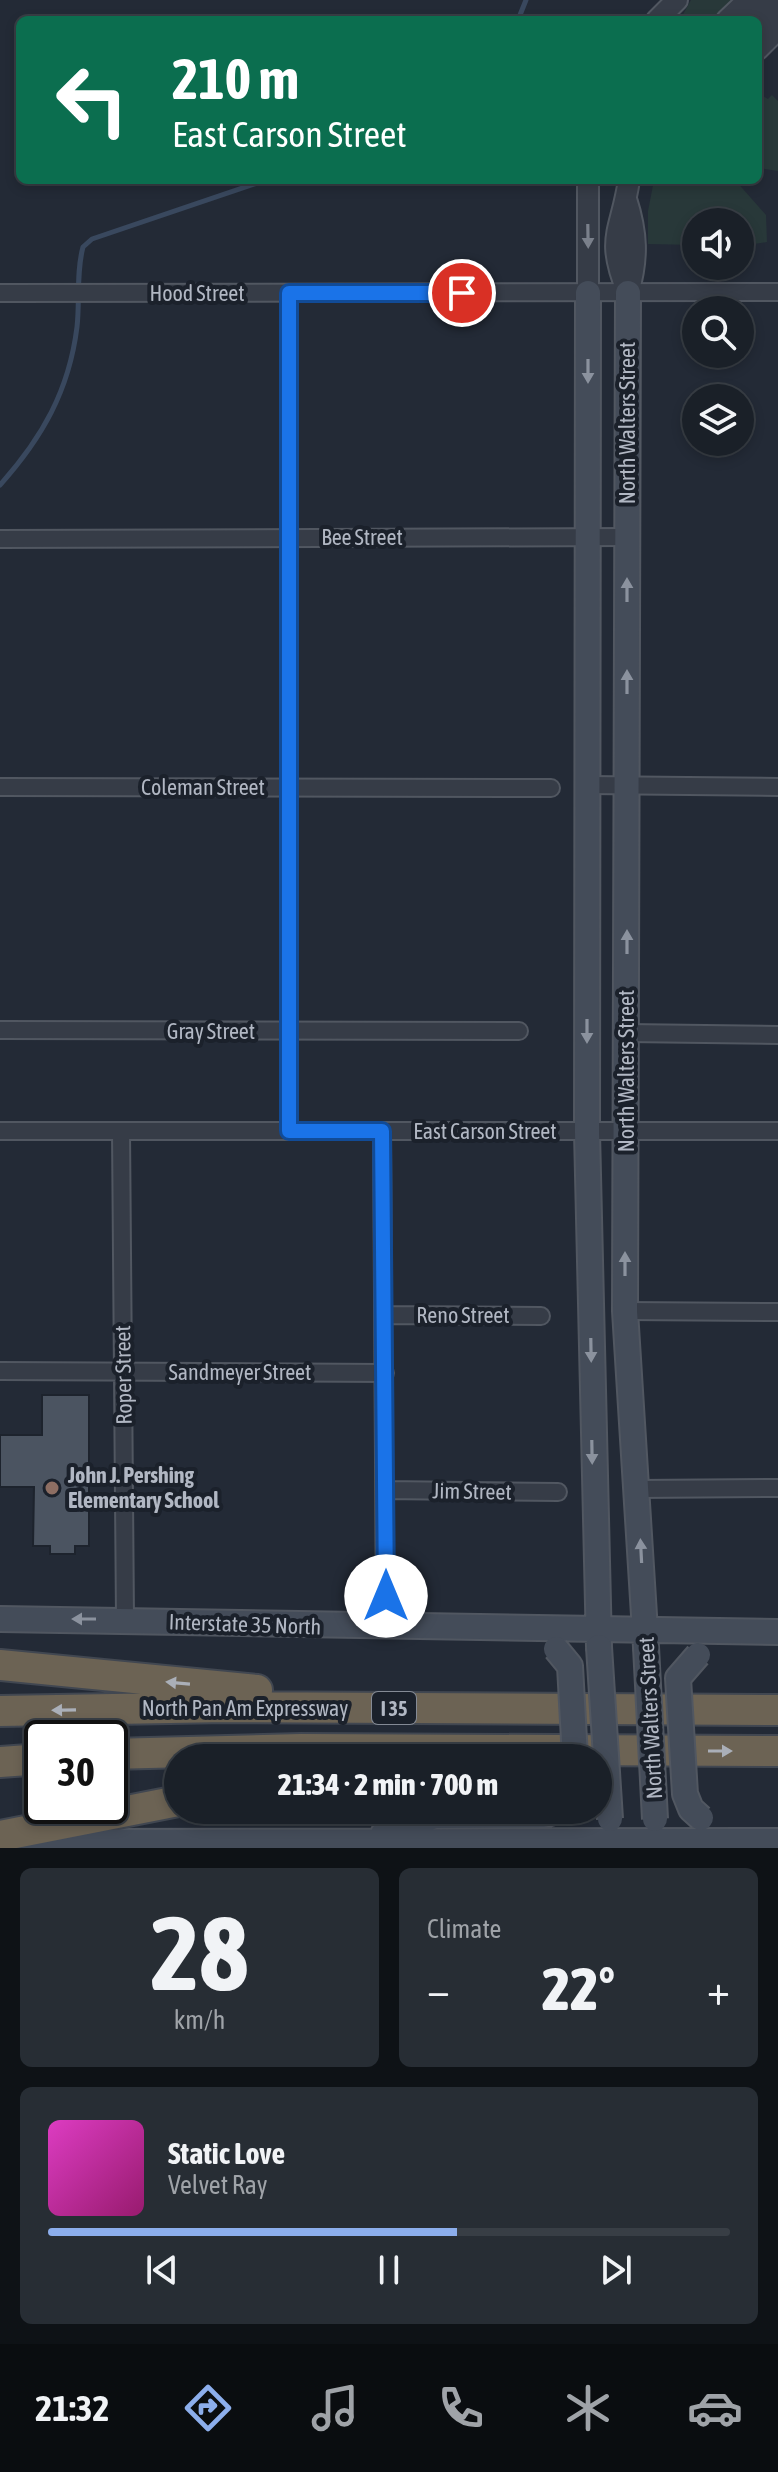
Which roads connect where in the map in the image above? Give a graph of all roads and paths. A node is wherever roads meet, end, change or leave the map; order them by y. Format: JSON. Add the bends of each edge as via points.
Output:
{"nodes":[{"id":1,"x":677,"y":0,"type":"edge"},
{"id":2,"x":748,"y":0,"type":"edge"},
{"id":3,"x":767,"y":0,"type":"edge"},
{"id":4,"x":778,"y":10,"type":"edge"},
{"id":5,"x":661,"y":16,"type":"edge"},
{"id":6,"x":731,"y":16,"type":"edge"},
{"id":7,"x":750,"y":16,"type":"edge"},
{"id":8,"x":762,"y":25,"type":"edge"},
{"id":9,"x":778,"y":29,"type":"edge"},
{"id":10,"x":762,"y":45,"type":"edge"},
{"id":11,"x":588,"y":184,"type":"edge"},
{"id":12,"x":628,"y":189,"type":"edge"},
{"id":13,"x":778,"y":292,"type":"edge"},
{"id":14,"x":0,"y":293,"type":"edge"},
{"id":15,"x":289,"y":293,"type":"junction"},
{"id":16,"x":588,"y":293,"type":"junction"},
{"id":17,"x":628,"y":293,"type":"junction"},
{"id":18,"x":289,"y":537,"type":"junction"},
{"id":19,"x":588,"y":537,"type":"junction"},
{"id":20,"x":627,"y":537,"type":"junction"},
{"id":21,"x":0,"y":539,"type":"edge"},
{"id":22,"x":587,"y":785,"type":"junction"},
{"id":23,"x":287,"y":786,"type":"junction"},
{"id":24,"x":627,"y":786,"type":"junction"},
{"id":25,"x":0,"y":787,"type":"edge"},
{"id":26,"x":778,"y":787,"type":"edge"},
{"id":27,"x":551,"y":788,"type":"dead end"},
{"id":28,"x":0,"y":1030,"type":"edge"},
{"id":29,"x":289,"y":1031,"type":"junction"},
{"id":30,"x":519,"y":1031,"type":"dead end"},
{"id":31,"x":627,"y":1033,"type":"junction"},
{"id":32,"x":778,"y":1035,"type":"edge"},
{"id":33,"x":0,"y":1131,"type":"edge"},
{"id":34,"x":121,"y":1131,"type":"junction"},
{"id":35,"x":289,"y":1131,"type":"junction"},
{"id":36,"x":382,"y":1131,"type":"junction"},
{"id":37,"x":778,"y":1131,"type":"edge"},
{"id":38,"x":587,"y":1132,"type":"junction"},
{"id":39,"x":625,"y":1132,"type":"junction"},
{"id":40,"x":625,"y":1311,"type":"junction"},
{"id":41,"x":778,"y":1312,"type":"edge"},
{"id":42,"x":385,"y":1315,"type":"junction"},
{"id":43,"x":541,"y":1316,"type":"dead end"},
{"id":44,"x":0,"y":1371,"type":"edge"},
{"id":45,"x":123,"y":1371,"type":"junction"},
{"id":46,"x":385,"y":1373,"type":"junction"},
{"id":47,"x":778,"y":1488,"type":"edge"},
{"id":48,"x":638,"y":1489,"type":"junction"},
{"id":49,"x":385,"y":1490,"type":"junction"},
{"id":50,"x":558,"y":1492,"type":"dead end"},
{"id":51,"x":0,"y":1619,"type":"edge"},
{"id":52,"x":125,"y":1619,"type":"junction"},
{"id":53,"x":385,"y":1627,"type":"junction"},
{"id":54,"x":471,"y":1628,"type":"junction"},
{"id":55,"x":769,"y":1632,"type":"edge"},
{"id":56,"x":598,"y":1638,"type":"junction"},
{"id":57,"x":646,"y":1638,"type":"junction"},
{"id":58,"x":0,"y":1665,"type":"edge"},
{"id":59,"x":778,"y":1710,"type":"edge"},
{"id":60,"x":0,"y":1711,"type":"edge"},
{"id":61,"x":563,"y":1711,"type":"junction"},
{"id":62,"x":567,"y":1744,"type":"edge"},
{"id":63,"x":778,"y":1751,"type":"edge"},
{"id":64,"x":164,"y":1753,"type":"edge"},
{"id":65,"x":128,"y":1754,"type":"edge"},
{"id":66,"x":612,"y":1754,"type":"edge"},
{"id":67,"x":24,"y":1760,"type":"edge"},
{"id":68,"x":0,"y":1762,"type":"edge"},
{"id":69,"x":164,"y":1804,"type":"edge"},
{"id":70,"x":418,"y":1824,"type":"edge"},
{"id":71,"x":0,"y":1836,"type":"edge"},
{"id":72,"x":610,"y":1836,"type":"edge"},
{"id":73,"x":654,"y":1836,"type":"edge"},
{"id":74,"x":748,"y":1841,"type":"junction"},
{"id":75,"x":778,"y":1841,"type":"edge"},
{"id":76,"x":0,"y":1843,"type":"edge"},
{"id":77,"x":378,"y":1843,"type":"edge"},
{"id":78,"x":126,"y":1844,"type":"edge"}],
"edges":[{"from":1,"to":5,"type":"street"},
{"from":2,"to":6,"type":"street"},
{"from":3,"to":7,"type":"street"},
{"from":4,"to":8,"type":"street"},
{"from":9,"to":10,"type":"street"},
{"from":11,"to":16,"type":"street","one_way":true},
{"from":12,"to":17,"type":"street","via":[[616,227],[615,261]]},
{"from":13,"to":17,"type":"street","name":"Hood Street"},
{"from":14,"to":15,"type":"street","name":"Hood Street"},
{"from":15,"to":16,"type":"street","name":"Hood Street"},
{"from":15,"to":18,"type":"street"},
{"from":16,"to":17,"type":"street","name":"Hood Street"},
{"from":16,"to":19,"type":"main road","name":"North Walters Street","one_way":true},
{"from":17,"to":20,"type":"main road","name":"North Walters Street"},
{"from":18,"to":19,"type":"street","name":"Bee Street"},
{"from":18,"to":21,"type":"street","name":"Bee Street"},
{"from":18,"to":23,"type":"street"},
{"from":19,"to":20,"type":"street","name":"Bee Street"},
{"from":19,"to":22,"type":"main road","name":"North Walters Street"},
{"from":24,"to":20,"type":"main road","name":"North Walters Street","one_way":true},
{"from":22,"to":24,"type":"street"},
{"from":22,"to":38,"type":"main road","name":"North Walters Street","one_way":true},
{"from":23,"to":25,"type":"street","name":"Coleman Street"},
{"from":23,"to":27,"type":"street","name":"Coleman Street"},
{"from":23,"to":29,"type":"street"},
{"from":24,"to":26,"type":"street"},
{"from":31,"to":24,"type":"main road","name":"North Walters Street","one_way":true},
{"from":28,"to":29,"type":"street","name":"Gray Street"},
{"from":29,"to":30,"type":"street","name":"Gray Street"},
{"from":29,"to":35,"type":"street"},
{"from":31,"to":32,"type":"street"},
{"from":31,"to":39,"type":"main road","name":"North Walters Street"},
{"from":33,"to":34,"type":"street","name":"East Carson Street"},
{"from":34,"to":35,"type":"street","name":"East Carson Street"},
{"from":34,"to":45,"type":"street","name":"Roper Street"},
{"from":35,"to":36,"type":"street","name":"East Carson Street"},
{"from":36,"to":38,"type":"street","name":"East Carson Street"},
{"from":36,"to":42,"type":"street"},
{"from":37,"to":39,"type":"street","name":"East Carson Street"},
{"from":38,"to":39,"type":"street","name":"East Carson Street"},
{"from":38,"to":56,"type":"main road","name":"North Walters Street","one_way":true},
{"from":40,"to":39,"type":"main road","name":"North Walters Street","one_way":true},
{"from":40,"to":41,"type":"street"},
{"from":40,"to":48,"type":"main road","name":"North Walters Street"},
{"from":42,"to":43,"type":"street","name":"Reno Street"},
{"from":42,"to":46,"type":"street"},
{"from":44,"to":45,"type":"street","name":"Sandmeyer Street"},
{"from":45,"to":46,"type":"street","name":"Sandmeyer Street"},
{"from":45,"to":52,"type":"street","name":"Roper Street"},
{"from":46,"to":49,"type":"street"},
{"from":47,"to":48,"type":"street"},
{"from":57,"to":48,"type":"main road","name":"North Walters Street","one_way":true},
{"from":49,"to":50,"type":"street","name":"Jim Street"},
{"from":49,"to":53,"type":"street"},
{"from":52,"to":51,"type":"main road","name":"Interstate 35 North","one_way":true},
{"from":52,"to":53,"type":"main road","name":"Interstate 35 North"},
{"from":53,"to":54,"type":"main road","name":"Interstate 35 North"},
{"from":54,"to":56,"type":"main road","name":"Interstate 35 North"},
{"from":54,"to":62,"type":"main road","bridge":true,"via":[[556,1649],[570,1666]]},
{"from":55,"to":57,"type":"main road","name":"Interstate 35 North"},
{"from":55,"to":74,"type":"main road","bridge":true,"via":[[698,1655],[678,1678],[685,1794],[691,1809]]},
{"from":56,"to":57,"type":"main road","name":"Interstate 35 North"},
{"from":56,"to":72,"type":"main road","name":"North Walters Street","bridge":true},
{"from":57,"to":73,"type":"main road","name":"North Walters Street","bridge":true},
{"from":61,"to":58,"type":"highway","one_way":true,"via":[[268,1691]]},
{"from":59,"to":61,"type":"highway","name":"North Pan Am Expressway","number":"I 35"},
{"from":61,"to":60,"type":"highway","name":"North Pan Am Expressway","number":"I 35","one_way":true},
{"from":66,"to":63,"type":"highway","name":"North Pan Am Expressway","number":"I 35","one_way":true},
{"from":64,"to":65,"type":"highway","name":"North Pan Am Expressway","number":"I 35"},
{"from":67,"to":68,"type":"highway"},
{"from":69,"to":71,"type":"highway"},
{"from":70,"to":77,"type":"main road"},
{"from":72,"to":73,"type":"main road"},
{"from":72,"to":77,"type":"main road"},
{"from":73,"to":74,"type":"main road"},
{"from":74,"to":75,"type":"main road"},
{"from":76,"to":78,"type":"main road"},
{"from":77,"to":78,"type":"main road"}]}
